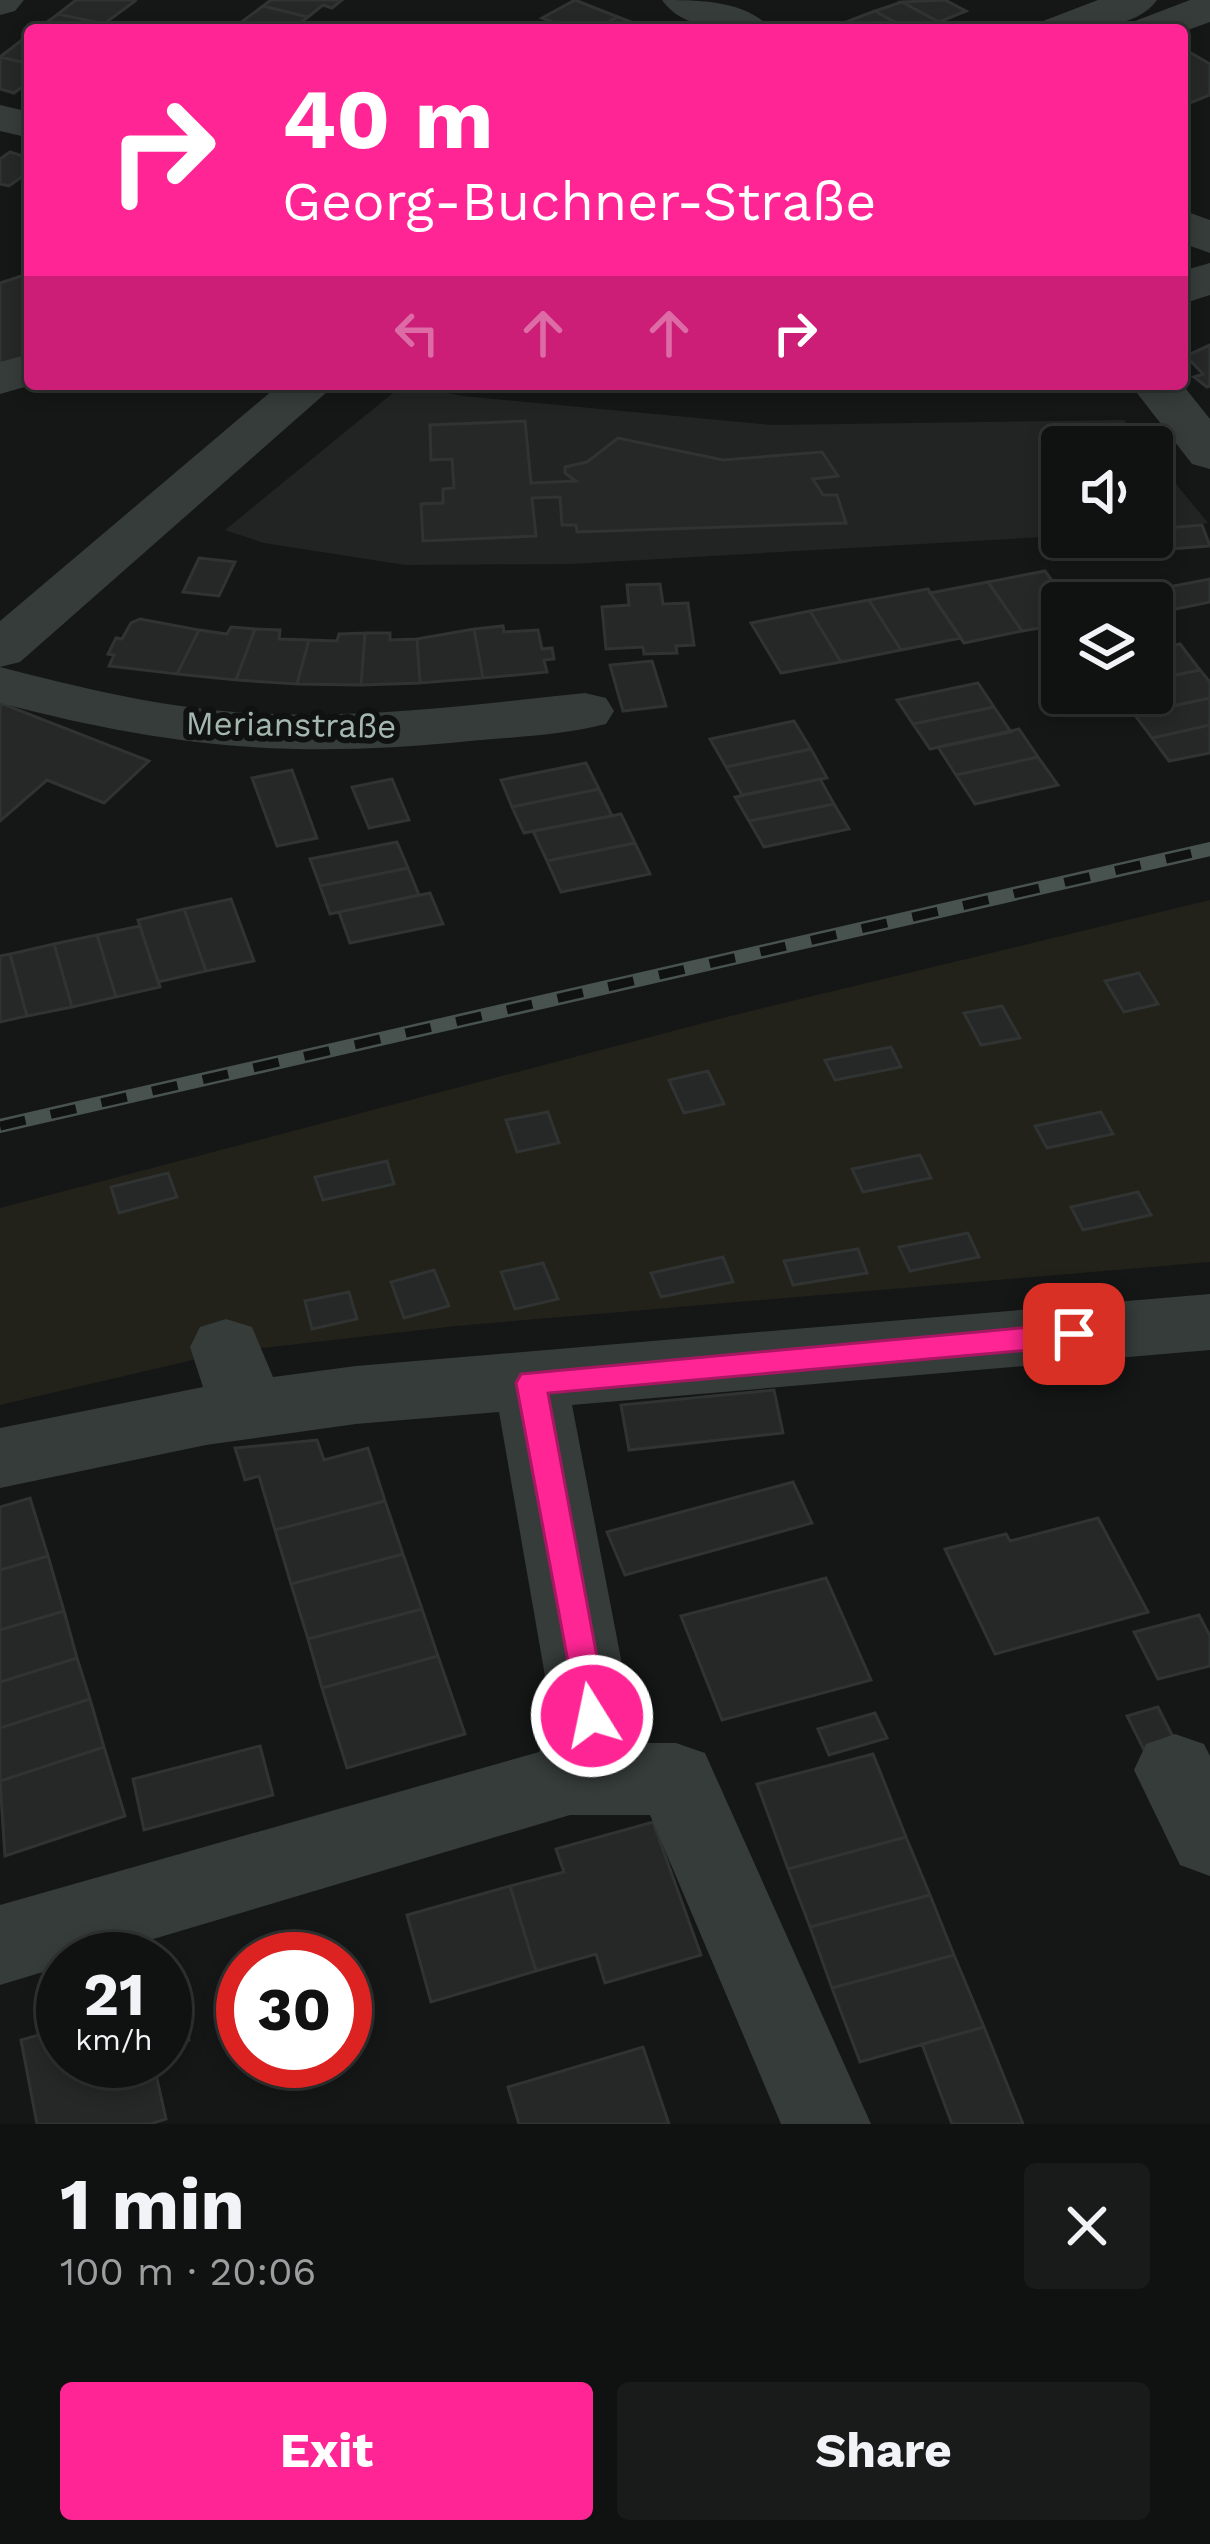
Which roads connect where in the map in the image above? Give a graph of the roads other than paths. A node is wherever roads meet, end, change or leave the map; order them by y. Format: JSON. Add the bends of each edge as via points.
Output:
{"nodes":[{"id":1,"x":683,"y":0,"type":"edge"},
{"id":2,"x":1136,"y":0,"type":"edge"},
{"id":3,"x":1210,"y":7,"type":"edge"},
{"id":4,"x":737,"y":24,"type":"edge"},
{"id":5,"x":1074,"y":24,"type":"edge"},
{"id":6,"x":1166,"y":24,"type":"edge"},
{"id":7,"x":304,"y":390,"type":"edge"},
{"id":8,"x":1159,"y":390,"type":"edge"},
{"id":9,"x":1209,"y":450,"type":"edge"},
{"id":10,"x":0,"y":650,"type":"edge"},
{"id":11,"x":0,"y":685,"type":"edge"},
{"id":12,"x":585,"y":711,"type":"dead end"},
{"id":13,"x":1210,"y":1322,"type":"edge"},
{"id":14,"x":531,"y":1383,"type":"junction"},
{"id":15,"x":0,"y":1458,"type":"edge"},
{"id":16,"x":570,"y":1779,"type":"junction"},
{"id":17,"x":0,"y":1945,"type":"edge"},
{"id":18,"x":826,"y":2124,"type":"edge"}],
"edges":[{"from":1,"to":4,"type":"street"},
{"from":2,"to":5,"type":"street"},
{"from":3,"to":6,"type":"street"},
{"from":7,"to":10,"type":"street"},
{"from":8,"to":9,"type":"street"},
{"from":11,"to":12,"type":"street","name":"Merianstraße","via":[[234,730],[466,724]]},
{"from":13,"to":14,"type":"street"},
{"from":14,"to":15,"type":"street","via":[[356,1395],[237,1379]]},
{"from":14,"to":16,"type":"street","via":[[592,1716]]},
{"from":16,"to":17,"type":"street"},
{"from":16,"to":18,"type":"street","via":[[676,1779]]}]}
